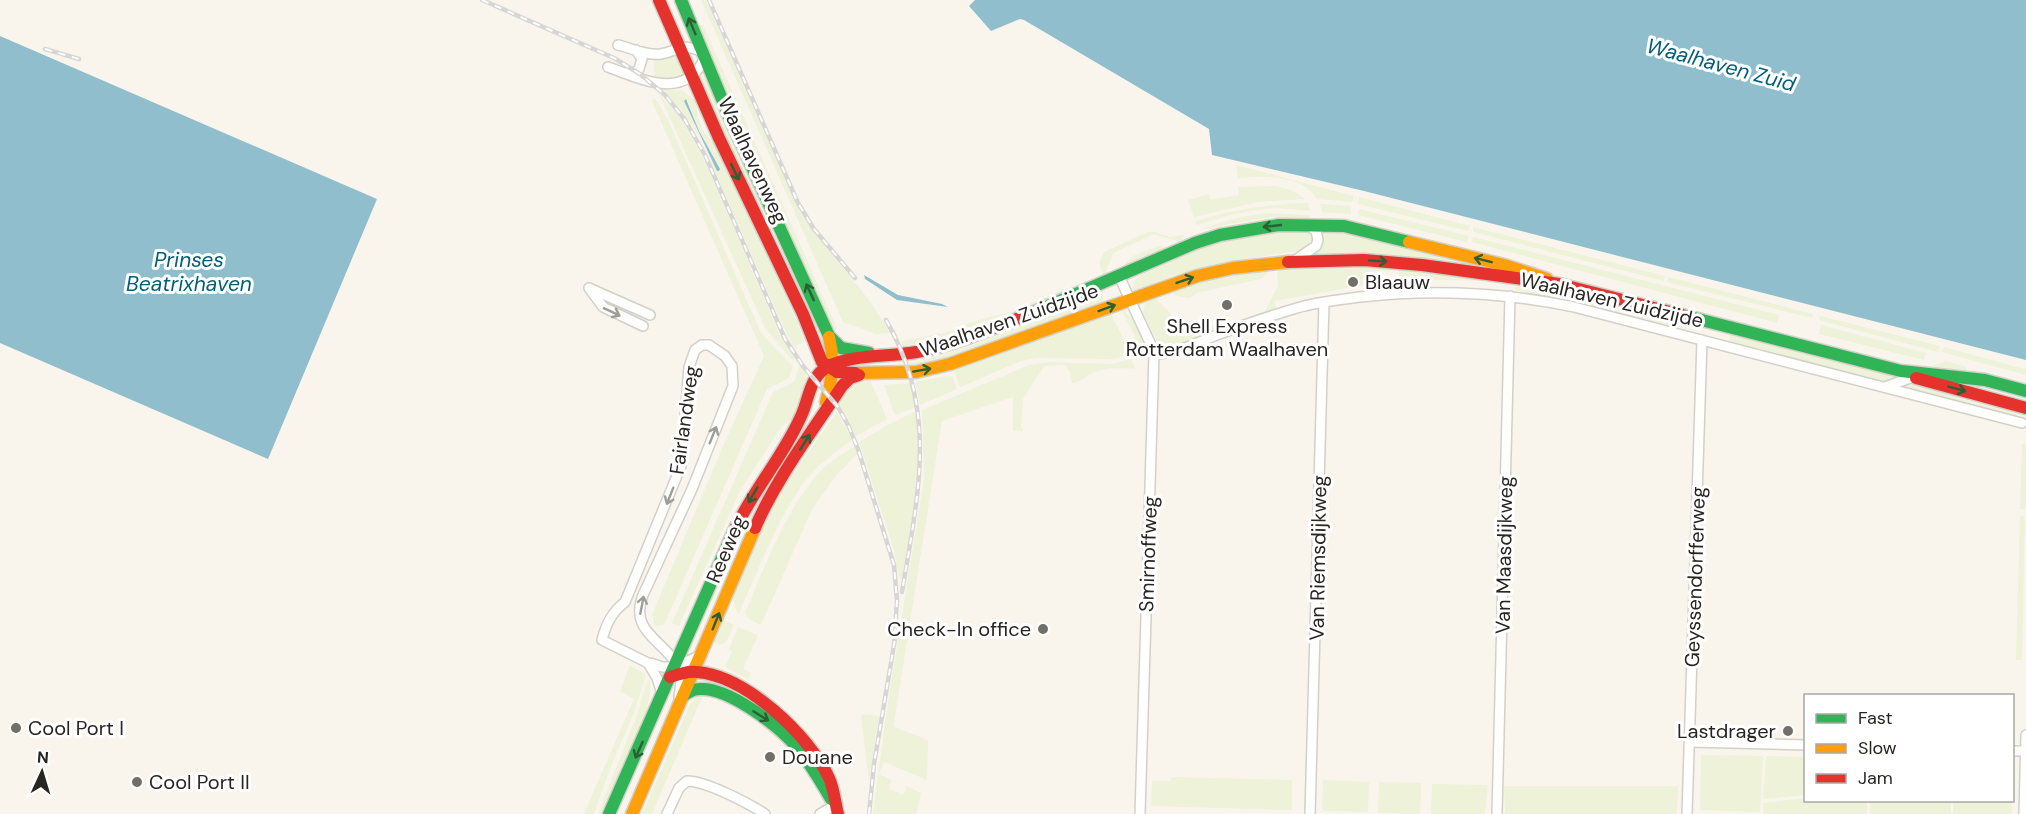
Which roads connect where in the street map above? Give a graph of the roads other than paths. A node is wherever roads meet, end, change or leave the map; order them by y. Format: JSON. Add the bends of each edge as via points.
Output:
{"nodes":[{"id":1,"x":659,"y":0,"type":"edge"},
{"id":2,"x":681,"y":0,"type":"edge"},
{"id":3,"x":618,"y":45,"type":"dead end"},
{"id":4,"x":679,"y":47,"type":"junction"},
{"id":5,"x":636,"y":50,"type":"junction"},
{"id":6,"x":704,"y":55,"type":"junction"},
{"id":7,"x":692,"y":77,"type":"junction"},
{"id":8,"x":679,"y":83,"type":"junction"},
{"id":9,"x":700,"y":94,"type":"junction"},
{"id":10,"x":1299,"y":224,"type":"junction"},
{"id":11,"x":1294,"y":261,"type":"junction"},
{"id":12,"x":1119,"y":276,"type":"junction"},
{"id":13,"x":1559,"y":285,"type":"junction"},
{"id":14,"x":1510,"y":296,"type":"junction"},
{"id":15,"x":1130,"y":299,"type":"junction"},
{"id":16,"x":1324,"y":302,"type":"junction"},
{"id":17,"x":650,"y":315,"type":"dead end"},
{"id":18,"x":643,"y":326,"type":"dead end"},
{"id":19,"x":1702,"y":340,"type":"junction"},
{"id":20,"x":832,"y":342,"type":"junction"},
{"id":21,"x":814,"y":351,"type":"junction"},
{"id":22,"x":917,"y":352,"type":"junction"},
{"id":23,"x":1154,"y":354,"type":"junction"},
{"id":24,"x":833,"y":366,"type":"junction"},
{"id":25,"x":1901,"y":371,"type":"junction"},
{"id":26,"x":864,"y":374,"type":"junction"},
{"id":27,"x":1913,"y":377,"type":"junction"},
{"id":28,"x":850,"y":378,"type":"joint"},
{"id":29,"x":1885,"y":387,"type":"junction"},
{"id":30,"x":809,"y":392,"type":"junction"},
{"id":31,"x":2026,"y":392,"type":"edge"},
{"id":32,"x":2026,"y":408,"type":"edge"},
{"id":33,"x":823,"y":414,"type":"junction"},
{"id":34,"x":2022,"y":423,"type":"dead end"},
{"id":35,"x":682,"y":651,"type":"junction"},
{"id":36,"x":667,"y":653,"type":"junction"},
{"id":37,"x":702,"y":654,"type":"junction"},
{"id":38,"x":648,"y":663,"type":"junction"},
{"id":39,"x":694,"y":671,"type":"junction"},
{"id":40,"x":675,"y":672,"type":"junction"},
{"id":41,"x":721,"y":678,"type":"junction"},
{"id":42,"x":662,"y":696,"type":"junction"},
{"id":43,"x":680,"y":701,"type":"junction"},
{"id":44,"x":2026,"y":735,"type":"edge"},
{"id":45,"x":1690,"y":742,"type":"junction"},
{"id":46,"x":1804,"y":745,"type":"edge"},
{"id":47,"x":2026,"y":751,"type":"edge"},
{"id":48,"x":836,"y":810,"type":"edge"},
{"id":49,"x":609,"y":814,"type":"edge"},
{"id":50,"x":632,"y":814,"type":"edge"},
{"id":51,"x":668,"y":814,"type":"edge"},
{"id":52,"x":765,"y":814,"type":"edge"},
{"id":53,"x":820,"y":814,"type":"edge"},
{"id":54,"x":1140,"y":814,"type":"edge"},
{"id":55,"x":1310,"y":814,"type":"edge"},
{"id":56,"x":1497,"y":814,"type":"edge"},
{"id":57,"x":1687,"y":814,"type":"edge"},
{"id":58,"x":2024,"y":814,"type":"edge"}],
"edges":[{"from":1,"to":4,"type":"main road","name":"Waalhavenweg"},
{"from":6,"to":2,"type":"main road","name":"Waalhavenweg","one_way":true},
{"from":3,"to":5,"type":"street"},
{"from":4,"to":5,"type":"street","via":[[661,54]]},
{"from":4,"to":6,"type":"street","via":[[692,47]]},
{"from":4,"to":7,"type":"main road","name":"Waalhavenweg"},
{"from":5,"to":8,"type":"street","via":[[642,58],[639,69],[632,73],[616,70],[653,83]]},
{"from":6,"to":7,"type":"street"},
{"from":20,"to":6,"type":"main road","name":"Waalhavenweg","one_way":true},
{"from":7,"to":8,"type":"street"},
{"from":7,"to":9,"type":"main road","name":"Waalhavenweg"},
{"from":8,"to":9,"type":"street"},
{"from":9,"to":21,"type":"main road","name":"Waalhavenweg","one_way":true,"via":[[793,291],[812,336]]},
{"from":10,"to":11,"type":"street","via":[[1312,226],[1318,240],[1311,251]]},
{"from":10,"to":12,"type":"main road","name":"Waalhaven Zuidzijde","one_way":true,"via":[[1220,235]]},
{"from":13,"to":10,"type":"main road","name":"Waalhaven Zuidzijde","one_way":true,"via":[[1531,273],[1370,230]]},
{"from":11,"to":13,"type":"main road","name":"Waalhaven Zuidzijde","one_way":true,"via":[[1399,262]]},
{"from":15,"to":11,"type":"main road","name":"Waalhaven Zuidzijde","one_way":true,"via":[[1197,276]]},
{"from":12,"to":15,"type":"street","name":"Waalhaven Zuidzijde"},
{"from":12,"to":22,"type":"main road","name":"Waalhaven Zuidzijde","via":[[955,343]]},
{"from":13,"to":25,"type":"main road","name":"Waalhaven Zuidzijde"},
{"from":14,"to":16,"type":"street","name":"Waalhaven Zuidzijde","via":[[1428,292]]},
{"from":14,"to":19,"type":"street","name":"Waalhaven Zuidzijde"},
{"from":14,"to":56,"type":"street","name":"Van Maasdijkweg"},
{"from":15,"to":23,"type":"street","name":"Smirnoffweg"},
{"from":26,"to":15,"type":"main road","name":"Waalhaven Zuidzijde","one_way":true,"via":[[909,373],[950,364]]},
{"from":16,"to":23,"type":"street","name":"Waalhaven Zuidzijde","via":[[1296,308],[1175,352]]},
{"from":16,"to":55,"type":"street","name":"Van Riemsdijkweg"},
{"from":17,"to":18,"type":"street","one_way":true,"via":[[589,288],[603,307]]},
{"from":19,"to":29,"type":"street","name":"Waalhaven Zuidzijde"},
{"from":19,"to":45,"type":"street","name":"Geyssendorfferweg"},
{"from":20,"to":22,"type":"main road","name":"Waalhaven Zuidzijde","via":[[845,350],[863,353]]},
{"from":20,"to":24,"type":"main road","name":"Reeweg"},
{"from":21,"to":24,"type":"main road","via":[[822,362]]},
{"from":21,"to":30,"type":"main road","name":"Reeweg"},
{"from":22,"to":24,"type":"main road","name":"Waalhaven Zuidzijde"},
{"from":23,"to":54,"type":"street","name":"Smirnoffweg"},
{"from":24,"to":26,"type":"main road","name":"Waalhaven Zuidzijde"},
{"from":24,"to":30,"type":"main road","name":"Reeweg","via":[[815,378]]},
{"from":24,"to":33,"type":"main road","name":"Reeweg"},
{"from":25,"to":27,"type":"main road","name":"Waalhaven Zuidzijde"},
{"from":25,"to":31,"type":"main road","name":"Waalhaven Zuidzijde","via":[[1985,380]]},
{"from":26,"to":28,"type":"main road","name":"Waalhaven Zuidzijde"},
{"from":27,"to":29,"type":"street"},
{"from":27,"to":32,"type":"main road","name":"Waalhaven Zuidzijde","one_way":true},
{"from":28,"to":33,"type":"main road","name":"Reeweg"},
{"from":29,"to":34,"type":"street","name":"Waalhaven Zuidzijde"},
{"from":30,"to":35,"type":"main road","name":"Reeweg","one_way":true,"via":[[796,428],[738,522]]},
{"from":37,"to":33,"type":"main road","name":"Reeweg","one_way":true,"via":[[764,508]]},
{"from":35,"to":36,"type":"street"},
{"from":35,"to":40,"type":"main road","name":"Reeweg"},
{"from":36,"to":38,"type":"street","name":"Fairlandweg","one_way":true,"via":[[644,627],[639,610],[733,386],[732,366],[709,345],[695,350],[689,367],[681,466],[625,602],[615,610],[602,640]]},
{"from":36,"to":40,"type":"street"},
{"from":37,"to":39,"type":"main road","name":"Reeweg"},
{"from":37,"to":40,"type":"street"},
{"from":37,"to":41,"type":"main road"},
{"from":38,"to":40,"type":"street"},
{"from":38,"to":42,"type":"street"},
{"from":39,"to":40,"type":"main road"},
{"from":39,"to":41,"type":"main road"},
{"from":39,"to":43,"type":"main road","name":"Reeweg"},
{"from":40,"to":42,"type":"main road","name":"Reeweg"},
{"from":40,"to":43,"type":"street","name":"Reeweg"},
{"from":41,"to":48,"type":"main road","via":[[770,706],[797,730],[831,782]]},
{"from":42,"to":49,"type":"main road","name":"Reeweg","one_way":true},
{"from":43,"to":48,"type":"main road","one_way":true,"via":[[695,690],[708,690],[770,722],[796,746]]},
{"from":43,"to":50,"type":"main road","name":"Reeweg"},
{"from":44,"to":47,"type":"street"},
{"from":45,"to":46,"type":"street"},
{"from":45,"to":57,"type":"street","name":"Geyssendorfferweg"},
{"from":47,"to":58,"type":"street"},
{"from":48,"to":53,"type":"street"},
{"from":51,"to":52,"type":"street","via":[[681,784],[687,781],[700,783]]}]}
